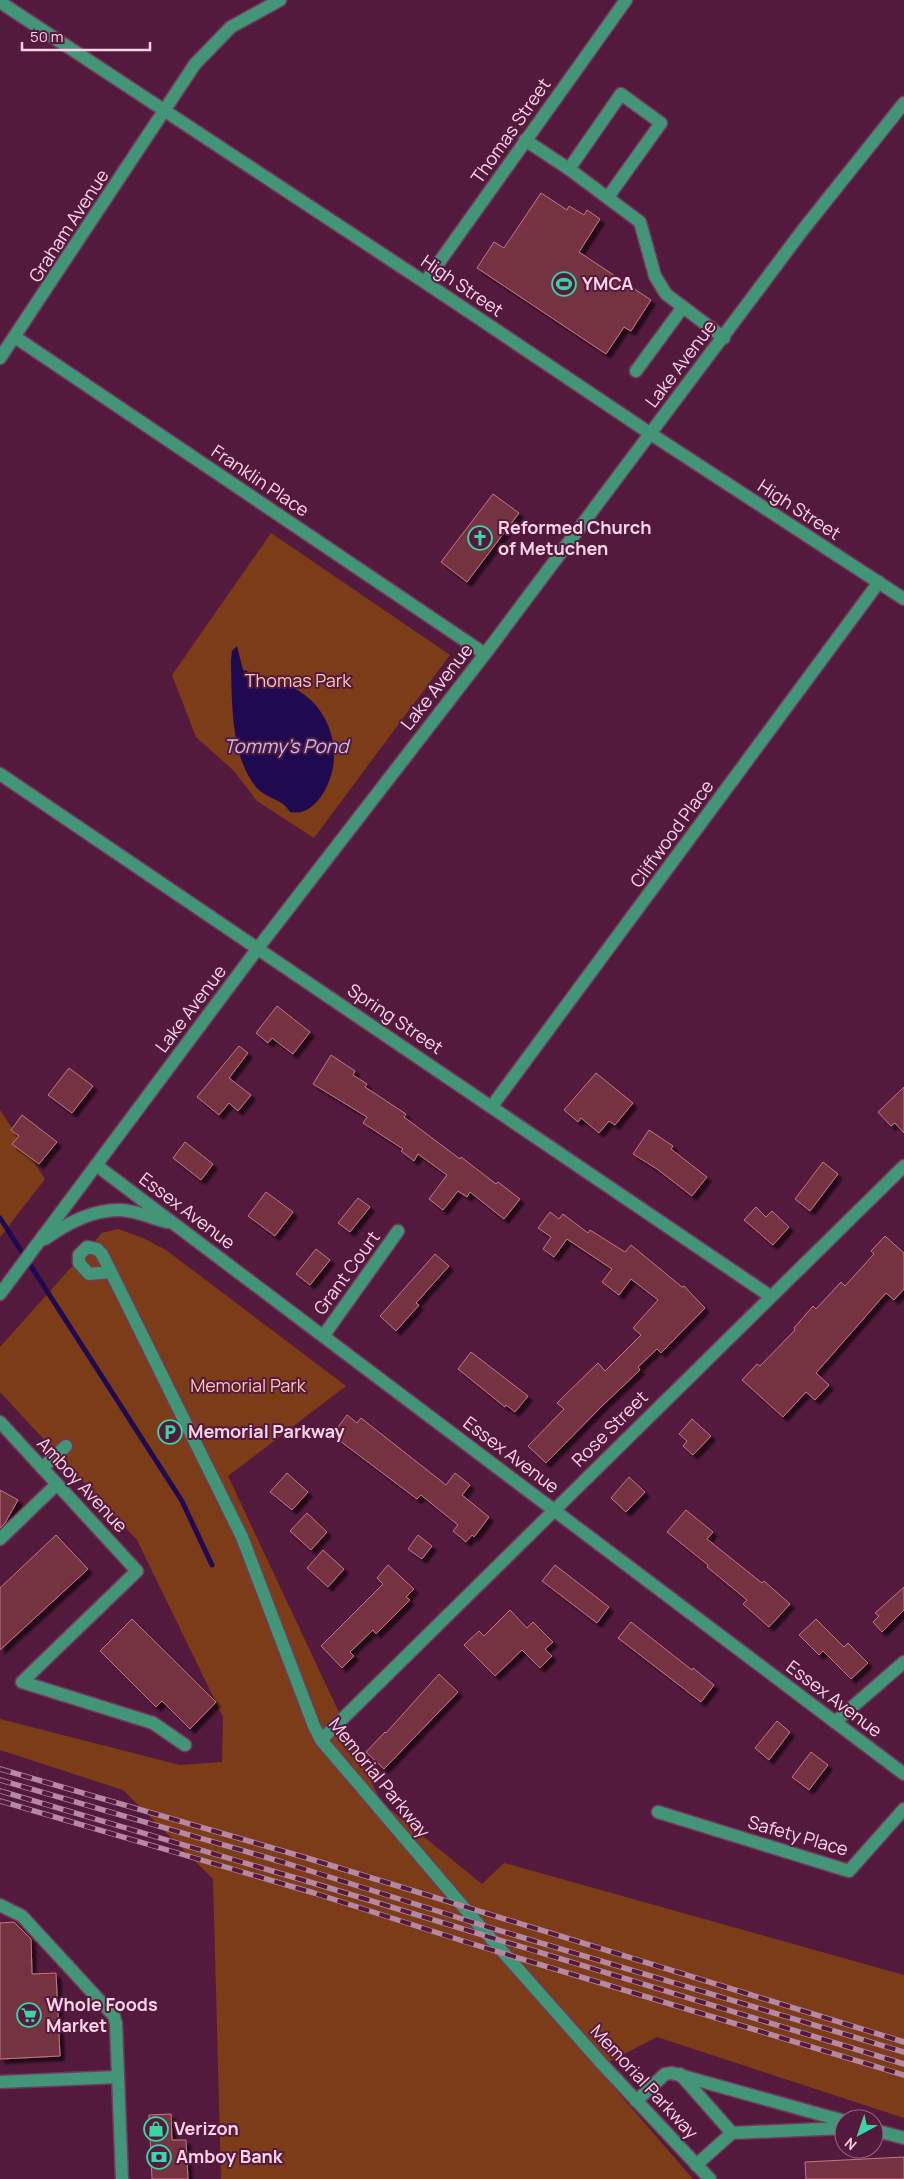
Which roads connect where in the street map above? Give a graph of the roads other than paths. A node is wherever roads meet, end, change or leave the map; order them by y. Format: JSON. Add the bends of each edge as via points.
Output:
{"nodes":[{"id":1,"x":280,"y":0,"type":"edge"},
{"id":2,"x":626,"y":0,"type":"edge"},
{"id":3,"x":0,"y":2,"type":"edge"},
{"id":4,"x":904,"y":103,"type":"edge"},
{"id":5,"x":165,"y":111,"type":"junction"},
{"id":6,"x":525,"y":140,"type":"junction"},
{"id":7,"x":569,"y":169,"type":"junction"},
{"id":8,"x":608,"y":197,"type":"junction"},
{"id":9,"x":425,"y":282,"type":"junction"},
{"id":10,"x":683,"y":307,"type":"junction"},
{"id":11,"x":15,"y":337,"type":"junction"},
{"id":12,"x":724,"y":338,"type":"junction"},
{"id":13,"x":0,"y":358,"type":"edge"},
{"id":14,"x":636,"y":371,"type":"dead end"},
{"id":15,"x":651,"y":434,"type":"junction"},
{"id":16,"x":879,"y":582,"type":"junction"},
{"id":17,"x":904,"y":599,"type":"edge"},
{"id":18,"x":484,"y":654,"type":"junction"},
{"id":19,"x":0,"y":774,"type":"edge"},
{"id":20,"x":258,"y":948,"type":"junction"},
{"id":21,"x":492,"y":1106,"type":"junction"},
{"id":22,"x":96,"y":1165,"type":"junction"},
{"id":23,"x":904,"y":1166,"type":"edge"},
{"id":24,"x":176,"y":1225,"type":"junction"},
{"id":25,"x":398,"y":1231,"type":"dead end"},
{"id":26,"x":38,"y":1245,"type":"junction"},
{"id":27,"x":110,"y":1272,"type":"dead end"},
{"id":28,"x":0,"y":1294,"type":"edge"},
{"id":29,"x":770,"y":1296,"type":"junction"},
{"id":30,"x":324,"y":1335,"type":"junction"},
{"id":31,"x":0,"y":1422,"type":"edge"},
{"id":32,"x":66,"y":1446,"type":"dead end"},
{"id":33,"x":42,"y":1468,"type":"junction"},
{"id":34,"x":57,"y":1484,"type":"junction"},
{"id":35,"x":554,"y":1510,"type":"junction"},
{"id":36,"x":0,"y":1539,"type":"edge"},
{"id":37,"x":904,"y":1662,"type":"edge"},
{"id":38,"x":836,"y":1722,"type":"junction"},
{"id":39,"x":321,"y":1740,"type":"junction"},
{"id":40,"x":185,"y":1745,"type":"dead end"},
{"id":41,"x":904,"y":1774,"type":"edge"},
{"id":42,"x":904,"y":1808,"type":"edge"},
{"id":43,"x":658,"y":1812,"type":"dead end"},
{"id":44,"x":0,"y":1906,"type":"edge"},
{"id":45,"x":680,"y":2074,"type":"junction"},
{"id":46,"x":118,"y":2077,"type":"junction"},
{"id":47,"x":0,"y":2082,"type":"edge"},
{"id":48,"x":636,"y":2101,"type":"junction"},
{"id":49,"x":834,"y":2118,"type":"edge"},
{"id":50,"x":834,"y":2128,"type":"edge"},
{"id":51,"x":732,"y":2133,"type":"junction"},
{"id":52,"x":884,"y":2133,"type":"edge"},
{"id":53,"x":904,"y":2138,"type":"edge"},
{"id":54,"x":696,"y":2164,"type":"junction"},
{"id":55,"x":122,"y":2179,"type":"edge"},
{"id":56,"x":710,"y":2179,"type":"edge"}],
"edges":[{"from":1,"to":5,"type":"street","name":"Graham Avenue","via":[[231,27],[195,64]]},
{"from":2,"to":6,"type":"street","name":"Thomas Street"},
{"from":3,"to":5,"type":"street","name":"High Street"},
{"from":4,"to":12,"type":"street","name":"Lake Avenue","via":[[849,170]]},
{"from":5,"to":9,"type":"street","name":"High Street"},
{"from":5,"to":11,"type":"street","name":"Graham Avenue"},
{"from":6,"to":7,"type":"street"},
{"from":6,"to":9,"type":"street","name":"Thomas Street"},
{"from":7,"to":8,"type":"street"},
{"from":7,"to":8,"type":"street","via":[[621,94],[661,123]]},
{"from":8,"to":10,"type":"street","via":[[640,222],[655,276],[666,294]]},
{"from":9,"to":15,"type":"street","name":"High Street"},
{"from":10,"to":12,"type":"street"},
{"from":10,"to":14,"type":"street"},
{"from":11,"to":13,"type":"street","name":"Graham Avenue"},
{"from":11,"to":18,"type":"street","name":"Franklin Place"},
{"from":12,"to":15,"type":"street","name":"Lake Avenue"},
{"from":15,"to":16,"type":"street","name":"High Street"},
{"from":15,"to":18,"type":"street","name":"Lake Avenue"},
{"from":16,"to":17,"type":"street","name":"High Street"},
{"from":16,"to":21,"type":"street","name":"Cliffwood Place"},
{"from":18,"to":20,"type":"street","name":"Lake Avenue"},
{"from":19,"to":20,"type":"street","name":"Spring Street"},
{"from":20,"to":21,"type":"street","name":"Spring Street"},
{"from":20,"to":22,"type":"street","name":"Lake Avenue"},
{"from":21,"to":29,"type":"street","name":"Spring Street"},
{"from":22,"to":24,"type":"street","name":"Essex Avenue"},
{"from":22,"to":26,"type":"street","name":"Lake Avenue"},
{"from":23,"to":29,"type":"street","name":"Rose Street"},
{"from":24,"to":26,"type":"street","via":[[121,1210],[102,1212],[80,1218]]},
{"from":24,"to":30,"type":"street","name":"Essex Avenue"},
{"from":25,"to":30,"type":"street","name":"Grant Court"},
{"from":26,"to":28,"type":"street","name":"Lake Avenue"},
{"from":27,"to":39,"type":"street","name":"Memorial Parkway","via":[[242,1537]]},
{"from":29,"to":35,"type":"street","name":"Rose Street"},
{"from":30,"to":35,"type":"street","name":"Essex Avenue"},
{"from":31,"to":33,"type":"street","name":"Amboy Avenue"},
{"from":32,"to":33,"type":"street"},
{"from":33,"to":34,"type":"street","name":"Amboy Avenue"},
{"from":34,"to":36,"type":"street"},
{"from":34,"to":40,"type":"street","name":"Amboy Avenue","via":[[137,1571],[22,1682],[153,1723]]},
{"from":35,"to":38,"type":"street","name":"Essex Avenue"},
{"from":35,"to":39,"type":"street","name":"Rose Street"},
{"from":37,"to":38,"type":"street"},
{"from":38,"to":41,"type":"street","name":"Essex Avenue"},
{"from":39,"to":48,"type":"street","name":"Memorial Parkway","via":[[472,1918]]},
{"from":42,"to":43,"type":"street","name":"Safety Place","via":[[849,1871]]},
{"from":44,"to":46,"type":"street","via":[[22,1916],[114,2016]]},
{"from":45,"to":48,"type":"street","via":[[665,2074]]},
{"from":45,"to":49,"type":"street"},
{"from":45,"to":51,"type":"street"},
{"from":46,"to":47,"type":"street"},
{"from":46,"to":55,"type":"street"},
{"from":48,"to":54,"type":"street","name":"Memorial Parkway"},
{"from":50,"to":51,"type":"street"},
{"from":51,"to":54,"type":"street"},
{"from":52,"to":53,"type":"street"},
{"from":54,"to":56,"type":"street","name":"Memorial Parkway"}]}
